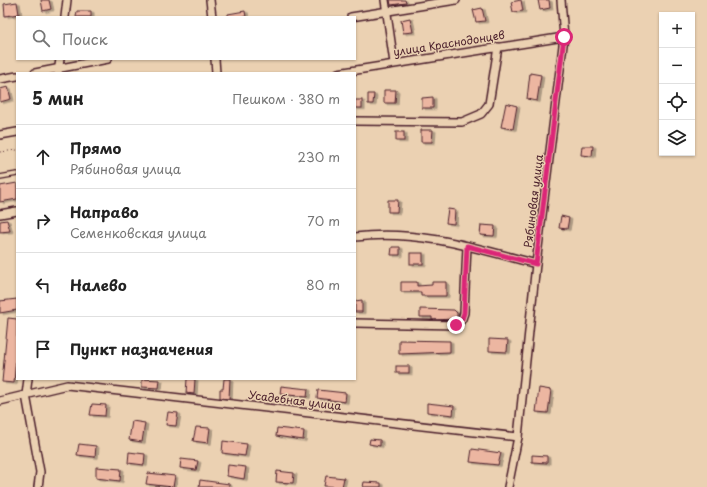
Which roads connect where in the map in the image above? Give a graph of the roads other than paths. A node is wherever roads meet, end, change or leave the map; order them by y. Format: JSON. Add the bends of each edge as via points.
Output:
{"nodes":[{"id":1,"x":68,"y":0,"type":"edge"},
{"id":2,"x":210,"y":0,"type":"edge"},
{"id":3,"x":385,"y":0,"type":"edge"},
{"id":4,"x":456,"y":0,"type":"edge"},
{"id":5,"x":561,"y":0,"type":"edge"},
{"id":6,"x":388,"y":11,"type":"junction"},
{"id":7,"x":65,"y":16,"type":"edge"},
{"id":8,"x":212,"y":16,"type":"edge"},
{"id":9,"x":356,"y":16,"type":"edge"},
{"id":10,"x":564,"y":37,"type":"junction"},
{"id":11,"x":498,"y":47,"type":"junction"},
{"id":12,"x":60,"y":60,"type":"edge"},
{"id":13,"x":104,"y":60,"type":"edge"},
{"id":14,"x":215,"y":60,"type":"edge"},
{"id":15,"x":394,"y":63,"type":"junction"},
{"id":16,"x":58,"y":71,"type":"edge"},
{"id":17,"x":46,"y":72,"type":"edge"},
{"id":18,"x":216,"y":72,"type":"edge"},
{"id":19,"x":344,"y":72,"type":"edge"},
{"id":20,"x":16,"y":76,"type":"edge"},
{"id":21,"x":0,"y":79,"type":"edge"},
{"id":22,"x":356,"y":121,"type":"edge"},
{"id":23,"x":16,"y":132,"type":"edge"},
{"id":24,"x":0,"y":135,"type":"edge"},
{"id":25,"x":16,"y":174,"type":"edge"},
{"id":26,"x":0,"y":177,"type":"edge"},
{"id":27,"x":16,"y":211,"type":"edge"},
{"id":28,"x":0,"y":214,"type":"edge"},
{"id":29,"x":356,"y":237,"type":"edge"},
{"id":30,"x":467,"y":246,"type":"junction"},
{"id":31,"x":536,"y":264,"type":"junction"},
{"id":32,"x":356,"y":323,"type":"edge"},
{"id":33,"x":28,"y":380,"type":"edge"},
{"id":34,"x":26,"y":395,"type":"junction"},
{"id":35,"x":0,"y":401,"type":"edge"},
{"id":36,"x":518,"y":437,"type":"junction"},
{"id":37,"x":38,"y":487,"type":"edge"},
{"id":38,"x":508,"y":487,"type":"edge"}],
"edges":[{"from":1,"to":7,"type":"street"},
{"from":2,"to":8,"type":"street"},
{"from":3,"to":6,"type":"street"},
{"from":4,"to":6,"type":"street"},
{"from":5,"to":10,"type":"street","name":"Рябиновая улица"},
{"from":6,"to":9,"type":"street"},
{"from":6,"to":15,"type":"street"},
{"from":10,"to":11,"type":"street","name":"улица Краснодонцев"},
{"from":10,"to":31,"type":"street","name":"Рябиновая улица"},
{"from":11,"to":15,"type":"street","name":"улица Краснодонцев"},
{"from":11,"to":22,"type":"street","via":[[489,104],[480,114],[462,122]]},
{"from":12,"to":16,"type":"street"},
{"from":13,"to":16,"type":"street"},
{"from":14,"to":18,"type":"street"},
{"from":15,"to":19,"type":"street","name":"улица Краснодонцев"},
{"from":16,"to":17,"type":"street"},
{"from":20,"to":21,"type":"street"},
{"from":23,"to":24,"type":"street"},
{"from":25,"to":26,"type":"lane"},
{"from":27,"to":28,"type":"street"},
{"from":29,"to":30,"type":"street","via":[[377,234],[412,236]]},
{"from":30,"to":31,"type":"street"},
{"from":30,"to":32,"type":"street","via":[[464,313],[456,325]]},
{"from":31,"to":36,"type":"street","name":"Рябиновая улица"},
{"from":33,"to":34,"type":"street"},
{"from":34,"to":35,"type":"street","name":"Усадебная улица"},
{"from":34,"to":36,"type":"street","name":"Усадебная улица","via":[[67,385]]},
{"from":34,"to":37,"type":"street","via":[[40,472]]},
{"from":36,"to":38,"type":"street","name":"Рябиновая улица"}]}
